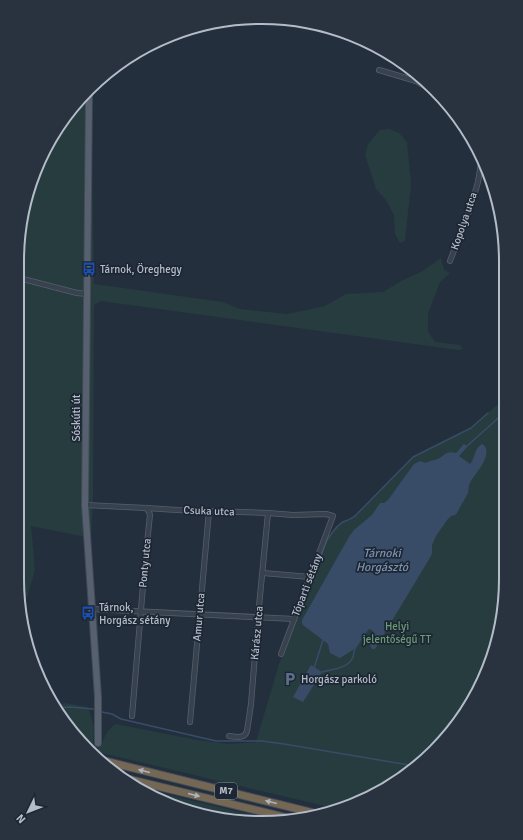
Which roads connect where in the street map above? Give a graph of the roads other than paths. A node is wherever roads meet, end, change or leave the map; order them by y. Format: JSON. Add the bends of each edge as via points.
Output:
{"nodes":[{"id":1,"x":379,"y":70,"type":"dead end"},
{"id":2,"x":419,"y":84,"type":"edge"},
{"id":3,"x":89,"y":99,"type":"edge"},
{"id":4,"x":480,"y":169,"type":"edge"},
{"id":5,"x":450,"y":261,"type":"dead end"},
{"id":6,"x":24,"y":279,"type":"edge"},
{"id":7,"x":87,"y":294,"type":"junction"},
{"id":8,"x":85,"y":505,"type":"junction"},
{"id":9,"x":146,"y":508,"type":"junction"},
{"id":10,"x":209,"y":511,"type":"junction"},
{"id":11,"x":268,"y":513,"type":"junction"},
{"id":12,"x":333,"y":516,"type":"joint"},
{"id":13,"x":262,"y":573,"type":"junction"},
{"id":14,"x":310,"y":576,"type":"junction"},
{"id":15,"x":91,"y":609,"type":"junction"},
{"id":16,"x":141,"y":611,"type":"junction"},
{"id":17,"x":199,"y":614,"type":"junction"},
{"id":18,"x":258,"y":617,"type":"junction"},
{"id":19,"x":294,"y":619,"type":"junction"},
{"id":20,"x":281,"y":654,"type":"dead end"},
{"id":21,"x":132,"y":716,"type":"dead end"},
{"id":22,"x":190,"y":722,"type":"dead end"},
{"id":23,"x":229,"y":736,"type":"dead end"},
{"id":24,"x":98,"y":743,"type":"tunnel mouth"},
{"id":25,"x":112,"y":763,"type":"edge"},
{"id":26,"x":139,"y":782,"type":"edge"},
{"id":27,"x":307,"y":811,"type":"edge"},
{"id":28,"x":276,"y":815,"type":"edge"}],
"edges":[{"from":1,"to":2,"type":"street"},
{"from":3,"to":7,"type":"main road","name":"Sóskúti út"},
{"from":4,"to":5,"type":"street","name":"Kopolya utca","via":[[470,209]]},
{"from":6,"to":7,"type":"street"},
{"from":7,"to":8,"type":"main road","name":"Sóskúti út"},
{"from":8,"to":9,"type":"street","name":"Csuka utca"},
{"from":8,"to":15,"type":"main road","name":"Sóskúti út"},
{"from":9,"to":10,"type":"street","name":"Csuka utca"},
{"from":9,"to":16,"type":"street","name":"Ponty utca","via":[[150,515]]},
{"from":10,"to":11,"type":"street","name":"Csuka utca"},
{"from":10,"to":17,"type":"street","name":"Amur utca"},
{"from":11,"to":12,"type":"street","name":"Csuka utca"},
{"from":11,"to":13,"type":"street","name":"Kárász utca"},
{"from":12,"to":14,"type":"street","name":"Tóparti sétány"},
{"from":13,"to":14,"type":"street"},
{"from":13,"to":18,"type":"street","name":"Kárász utca"},
{"from":14,"to":19,"type":"street","name":"Tóparti sétány"},
{"from":15,"to":16,"type":"street"},
{"from":15,"to":24,"type":"main road","name":"Sóskúti út","via":[[98,697]]},
{"from":16,"to":17,"type":"street"},
{"from":16,"to":21,"type":"street","name":"Ponty utca"},
{"from":17,"to":18,"type":"street"},
{"from":17,"to":22,"type":"street","name":"Amur utca"},
{"from":18,"to":19,"type":"street"},
{"from":18,"to":23,"type":"street","name":"Kárász utca","via":[[247,731],[243,736]]},
{"from":19,"to":20,"type":"street","name":"Tóparti sétány"},
{"from":27,"to":25,"type":"highway","number":"M7","one_way":true},
{"from":26,"to":28,"type":"highway","number":"M7","one_way":true}]}
